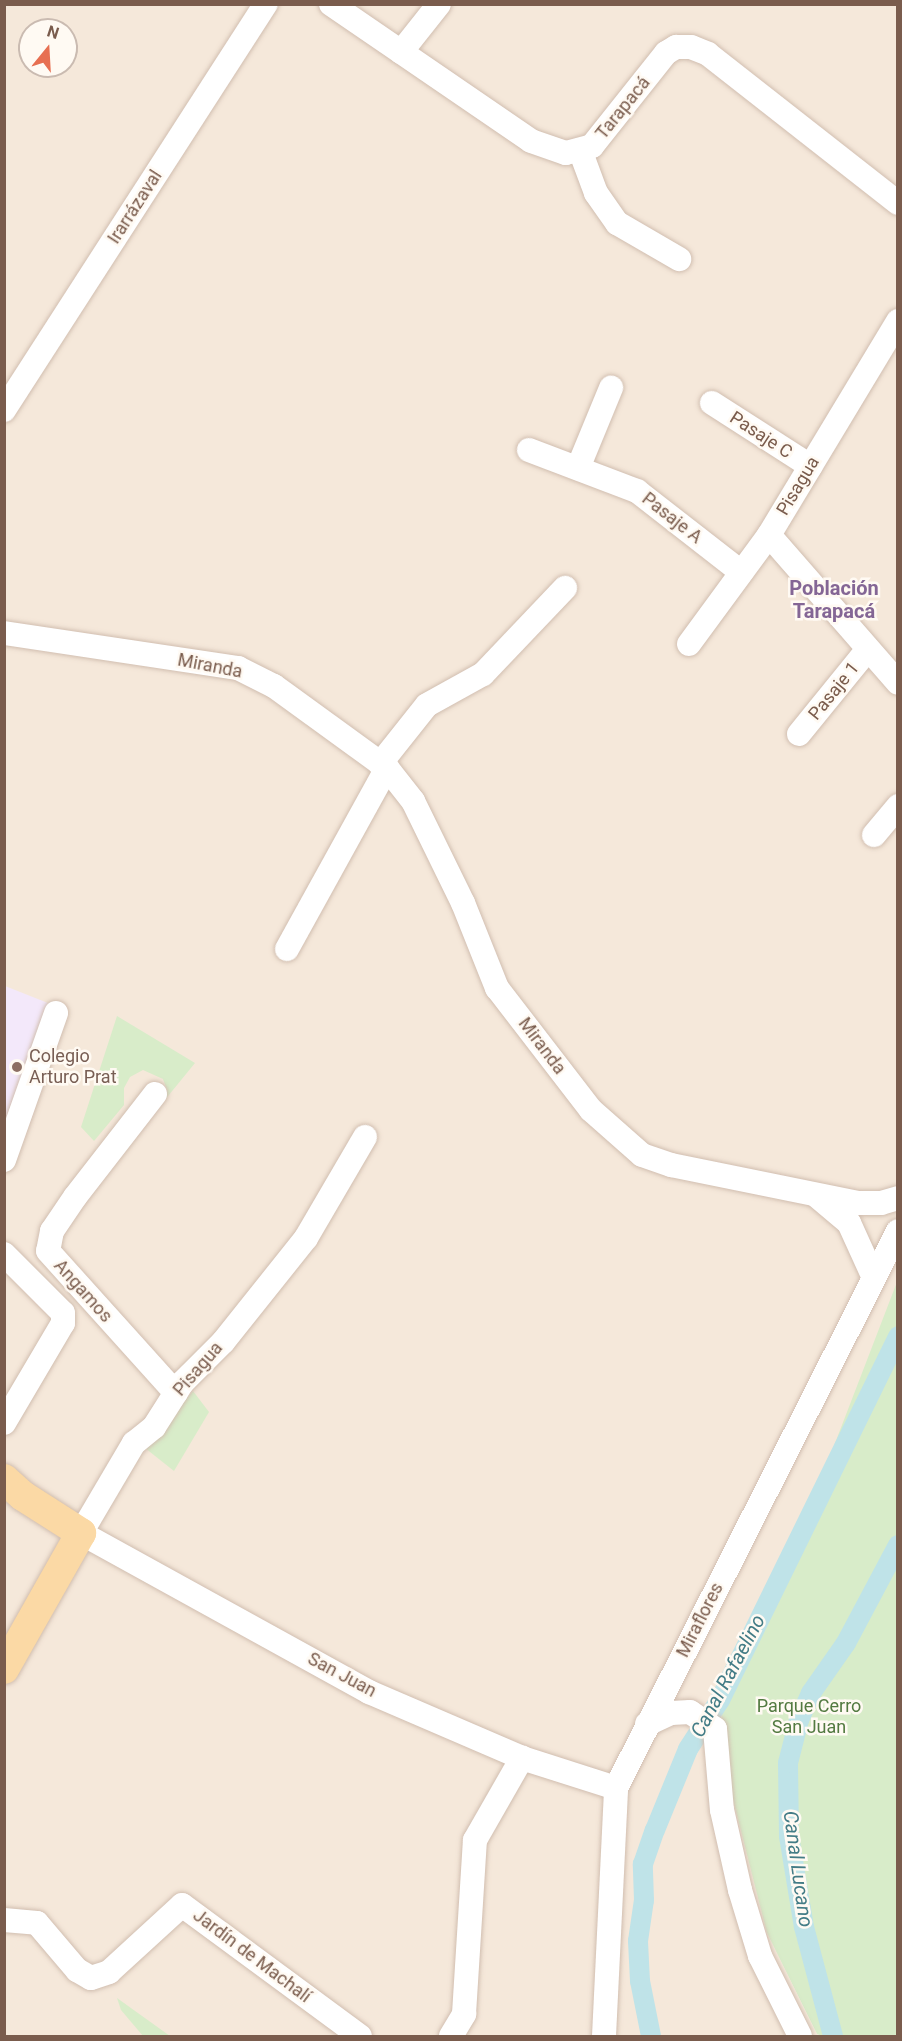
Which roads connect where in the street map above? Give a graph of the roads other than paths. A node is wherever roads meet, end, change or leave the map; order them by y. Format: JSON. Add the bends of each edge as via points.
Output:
{"nodes":[{"id":1,"x":266,"y":4,"type":"edge"},
{"id":2,"x":331,"y":4,"type":"edge"},
{"id":3,"x":439,"y":4,"type":"edge"},
{"id":4,"x":401,"y":52,"type":"junction"},
{"id":5,"x":580,"y":150,"type":"junction"},
{"id":6,"x":897,"y":203,"type":"edge"},
{"id":7,"x":679,"y":260,"type":"dead end"},
{"id":8,"x":897,"y":321,"type":"edge"},
{"id":9,"x":611,"y":388,"type":"dead end"},
{"id":10,"x":712,"y":403,"type":"dead end"},
{"id":11,"x":4,"y":410,"type":"edge"},
{"id":12,"x":529,"y":450,"type":"dead end"},
{"id":13,"x":810,"y":466,"type":"junction"},
{"id":14,"x":578,"y":468,"type":"junction"},
{"id":15,"x":769,"y":535,"type":"junction"},
{"id":16,"x":741,"y":572,"type":"junction"},
{"id":17,"x":565,"y":588,"type":"dead end"},
{"id":18,"x":4,"y":633,"type":"edge"},
{"id":19,"x":689,"y":644,"type":"dead end"},
{"id":20,"x":868,"y":649,"type":"junction"},
{"id":21,"x":897,"y":684,"type":"edge"},
{"id":22,"x":799,"y":734,"type":"dead end"},
{"id":23,"x":384,"y":766,"type":"junction"},
{"id":24,"x":897,"y":806,"type":"edge"},
{"id":25,"x":874,"y":835,"type":"dead end"},
{"id":26,"x":287,"y":949,"type":"dead end"},
{"id":27,"x":56,"y":1013,"type":"dead end"},
{"id":28,"x":155,"y":1094,"type":"dead end"},
{"id":29,"x":365,"y":1137,"type":"dead end"},
{"id":30,"x":4,"y":1160,"type":"edge"},
{"id":31,"x":809,"y":1190,"type":"junction"},
{"id":32,"x":897,"y":1198,"type":"edge"},
{"id":33,"x":897,"y":1231,"type":"edge"},
{"id":34,"x":4,"y":1254,"type":"edge"},
{"id":35,"x":873,"y":1278,"type":"junction"},
{"id":36,"x":176,"y":1393,"type":"junction"},
{"id":37,"x":4,"y":1423,"type":"edge"},
{"id":38,"x":4,"y":1479,"type":"edge"},
{"id":39,"x":81,"y":1533,"type":"junction"},
{"id":40,"x":4,"y":1669,"type":"edge"},
{"id":41,"x":647,"y":1724,"type":"junction"},
{"id":42,"x":522,"y":1758,"type":"junction"},
{"id":43,"x":616,"y":1788,"type":"junction"},
{"id":44,"x":4,"y":1920,"type":"edge"},
{"id":45,"x":360,"y":2037,"type":"edge"},
{"id":46,"x":451,"y":2037,"type":"edge"},
{"id":47,"x":604,"y":2037,"type":"edge"},
{"id":48,"x":800,"y":2037,"type":"edge"}],
"edges":[{"from":1,"to":11,"type":"street","name":"Irarrázaval"},
{"from":2,"to":4,"type":"street","name":"Tarapacá"},
{"from":3,"to":4,"type":"street"},
{"from":4,"to":5,"type":"street","name":"Tarapacá","via":[[531,141],[550,150]]},
{"from":5,"to":6,"type":"street","name":"Tarapacá","via":[[592,146],[666,53],[676,47],[691,47],[708,54]]},
{"from":5,"to":7,"type":"street","via":[[596,193],[617,223]]},
{"from":8,"to":13,"type":"street","name":"Pisagua"},
{"from":9,"to":14,"type":"street"},
{"from":10,"to":13,"type":"street","name":"Pasaje C"},
{"from":12,"to":14,"type":"street","name":"Pasaje A"},
{"from":13,"to":15,"type":"street","name":"Pisagua"},
{"from":14,"to":16,"type":"street","name":"Pasaje A","via":[[637,491]]},
{"from":15,"to":16,"type":"street","name":"Pisagua"},
{"from":15,"to":20,"type":"street"},
{"from":16,"to":19,"type":"street","name":"Pisagua"},
{"from":17,"to":23,"type":"street","via":[[483,674],[427,705]]},
{"from":18,"to":23,"type":"street","name":"Miranda","via":[[238,668],[274,686]]},
{"from":20,"to":21,"type":"street"},
{"from":20,"to":22,"type":"street","name":"Pasaje 1"},
{"from":23,"to":26,"type":"street"},
{"from":23,"to":31,"type":"street","name":"Miranda","via":[[413,801],[463,903],[497,988],[605,1125],[642,1155],[671,1165]]},
{"from":24,"to":25,"type":"street"},
{"from":27,"to":30,"type":"street"},
{"from":28,"to":36,"type":"street","name":"Angamos","via":[[75,1197],[52,1231],[48,1251]]},
{"from":29,"to":36,"type":"street","name":"Pisagua","via":[[300,1247]]},
{"from":31,"to":32,"type":"street","name":"Miranda","via":[[858,1203]]},
{"from":31,"to":35,"type":"street","name":"Miranda","via":[[849,1223]]},
{"from":33,"to":35,"type":"street","name":"Miraflores"},
{"from":34,"to":37,"type":"street","via":[[63,1313],[63,1323]]},
{"from":35,"to":41,"type":"street","name":"Miraflores"},
{"from":36,"to":39,"type":"street","name":"Pisagua","via":[[154,1427],[128,1451]]},
{"from":38,"to":39,"type":"main road","via":[[23,1496]]},
{"from":39,"to":40,"type":"main road","name":"Pisagua"},
{"from":39,"to":42,"type":"street","name":"San Juan","via":[[369,1692]]},
{"from":41,"to":43,"type":"street","name":"Miraflores"},
{"from":41,"to":48,"type":"street","via":[[670,1713],[690,1712],[708,1723],[740,1890],[760,1956]]},
{"from":42,"to":43,"type":"street","name":"San Juan"},
{"from":42,"to":46,"type":"street","via":[[475,1840],[464,2014]]},
{"from":43,"to":47,"type":"street","name":"Miraflores"},
{"from":44,"to":45,"type":"street","name":"Jardín de Machalí","via":[[37,1923],[77,1970],[91,1978],[109,1972],[182,1905]]}]}
